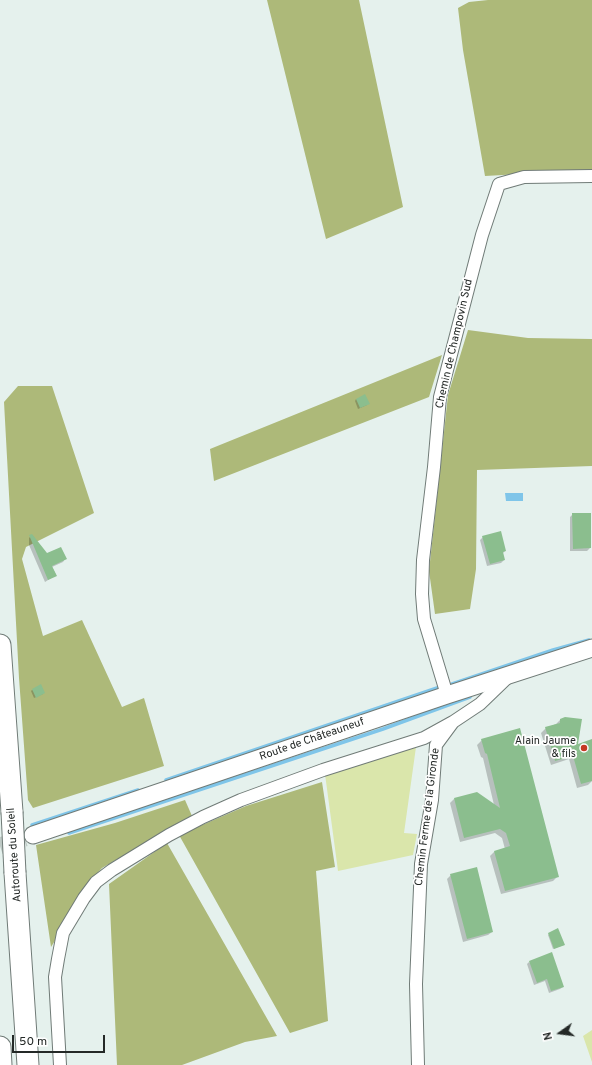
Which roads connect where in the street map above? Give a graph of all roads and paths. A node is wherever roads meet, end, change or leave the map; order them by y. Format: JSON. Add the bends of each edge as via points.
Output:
{"nodes":[{"id":1,"x":592,"y":176,"type":"edge"},
{"id":2,"x":0,"y":645,"type":"edge"},
{"id":3,"x":592,"y":648,"type":"edge"},
{"id":4,"x":511,"y":674,"type":"junction"},
{"id":5,"x":447,"y":695,"type":"junction"},
{"id":6,"x":453,"y":722,"type":"junction"},
{"id":7,"x":33,"y":835,"type":"tunnel mouth"},
{"id":8,"x":0,"y":1047,"type":"edge"},
{"id":9,"x":1,"y":1065,"type":"edge"},
{"id":10,"x":28,"y":1065,"type":"edge"},
{"id":11,"x":60,"y":1065,"type":"edge"},
{"id":12,"x":418,"y":1065,"type":"edge"}],
"edges":[{"from":1,"to":5,"type":"street","name":"Chemin de Champovin Sud","via":[[524,177],[499,184],[482,235],[440,397],[423,560],[424,619]]},
{"from":2,"to":10,"type":"highway","name":"Autoroute du Soleil","bridge":true},
{"from":3,"to":4,"type":"main road","name":"Route de Châteauneuf"},
{"from":4,"to":5,"type":"main road","name":"Route de Châteauneuf"},
{"from":4,"to":6,"type":"street","name":"Chemin Ferme de la Gironde","via":[[480,704]]},
{"from":5,"to":7,"type":"main road","name":"Route de Châteauneuf"},
{"from":6,"to":11,"type":"street","via":[[424,738],[240,800],[169,835],[96,882],[64,933],[59,952],[56,977]]},
{"from":6,"to":12,"type":"street","name":"Chemin Ferme de la Gironde","via":[[436,745],[432,800],[421,864],[416,984]]},
{"from":8,"to":9,"type":"highway"}]}
